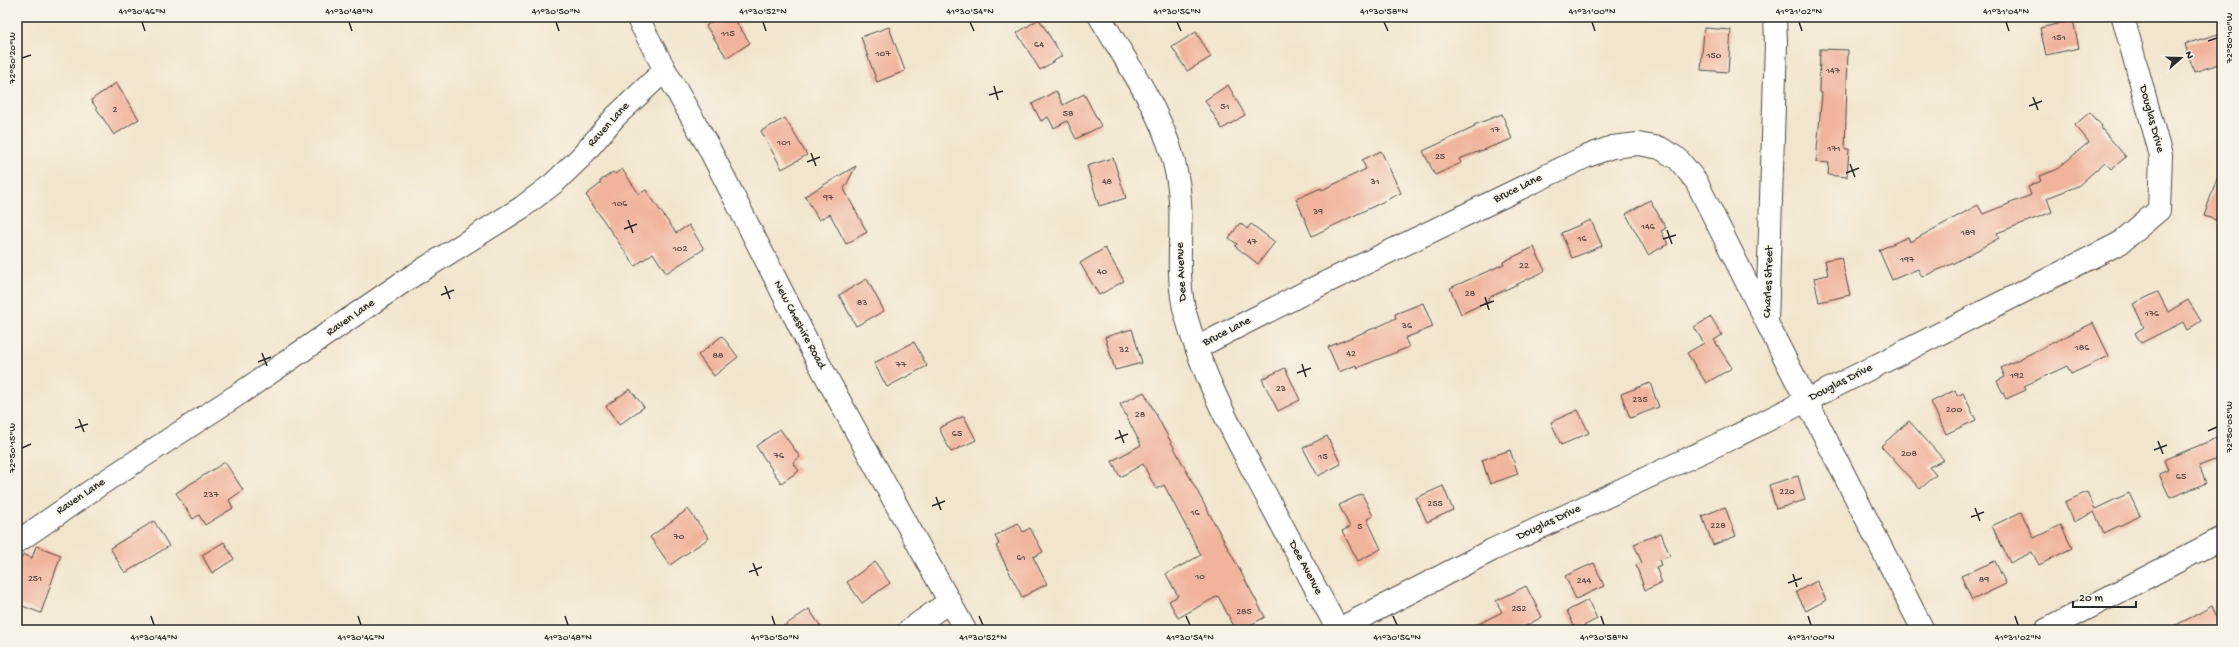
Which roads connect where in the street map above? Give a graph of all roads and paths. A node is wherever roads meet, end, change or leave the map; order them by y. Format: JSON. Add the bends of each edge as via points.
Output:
{"nodes":[{"id":1,"x":637,"y":17,"type":"edge"},
{"id":2,"x":1100,"y":17,"type":"edge"},
{"id":3,"x":1775,"y":17,"type":"edge"},
{"id":4,"x":2123,"y":17,"type":"edge"},
{"id":5,"x":665,"y":70,"type":"junction"},
{"id":6,"x":1767,"y":323,"type":"junction"},
{"id":7,"x":1196,"y":348,"type":"junction"},
{"id":8,"x":1806,"y":401,"type":"junction"},
{"id":9,"x":2222,"y":538,"type":"edge"},
{"id":10,"x":17,"y":542,"type":"edge"},
{"id":11,"x":950,"y":602,"type":"junction"},
{"id":12,"x":909,"y":630,"type":"edge"},
{"id":13,"x":965,"y":630,"type":"edge"},
{"id":14,"x":1337,"y":630,"type":"edge"},
{"id":15,"x":1923,"y":630,"type":"edge"},
{"id":16,"x":2046,"y":630,"type":"edge"}],
"edges":[{"from":1,"to":5,"type":"street","name":"New Cheshire Road"},
{"from":2,"to":7,"type":"street","name":"Dee Avenue","via":[[1154,109],[1168,142],[1177,176],[1181,213],[1181,287],[1185,314]]},
{"from":3,"to":6,"type":"street","name":"Charles Street"},
{"from":4,"to":8,"type":"street","name":"Douglas Drive","via":[[2161,156],[2159,210],[2120,243]]},
{"from":5,"to":10,"type":"street","name":"Raven Lane","via":[[615,117],[554,184],[521,208],[406,280]]},
{"from":5,"to":11,"type":"street","name":"New Cheshire Road","via":[[708,146],[810,347]]},
{"from":6,"to":7,"type":"street","name":"Bruce Lane","via":[[1696,181],[1678,159],[1660,148],[1638,144],[1612,147],[1585,157]]},
{"from":6,"to":8,"type":"street","name":"Charles Street"},
{"from":7,"to":14,"type":"street","name":"Dee Avenue","via":[[1241,448]]},
{"from":8,"to":14,"type":"street","name":"Douglas Drive","via":[[1492,550]]},
{"from":8,"to":15,"type":"street","name":"Charles Street"},
{"from":9,"to":16,"type":"street"},
{"from":11,"to":12,"type":"street"},
{"from":11,"to":13,"type":"street","name":"New Cheshire Road"}]}
